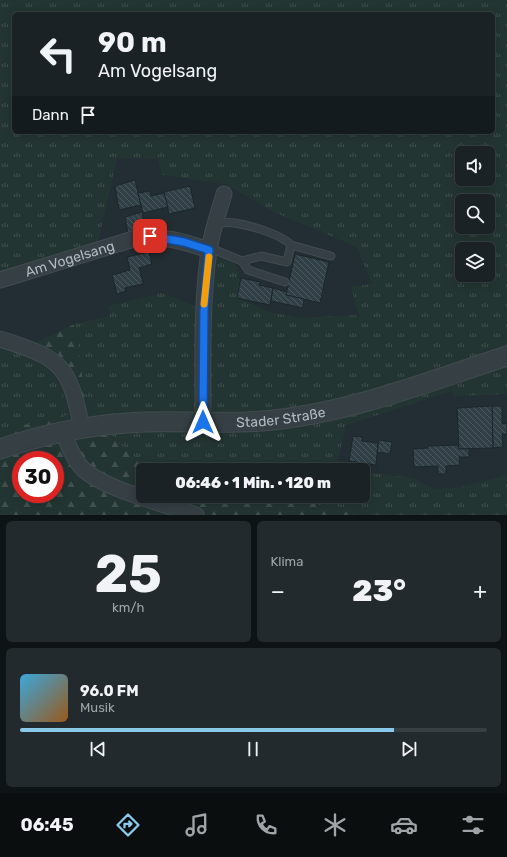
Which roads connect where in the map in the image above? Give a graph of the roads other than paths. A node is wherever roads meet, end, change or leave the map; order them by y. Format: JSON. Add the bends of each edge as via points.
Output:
{"nodes":[{"id":1,"x":224,"y":194,"type":"dead end"},
{"id":2,"x":216,"y":224,"type":"junction"},
{"id":3,"x":291,"y":245,"type":"junction"},
{"id":4,"x":210,"y":249,"type":"junction"},
{"id":5,"x":331,"y":256,"type":"dead end"},
{"id":6,"x":242,"y":261,"type":"junction"},
{"id":7,"x":0,"y":280,"type":"edge"},
{"id":8,"x":285,"y":282,"type":"dead end"},
{"id":9,"x":0,"y":339,"type":"edge"},
{"id":10,"x":507,"y":356,"type":"edge"},
{"id":11,"x":203,"y":422,"type":"junction"},
{"id":12,"x":82,"y":428,"type":"junction"},
{"id":13,"x":63,"y":431,"type":"junction"},
{"id":14,"x":0,"y":449,"type":"edge"},
{"id":15,"x":196,"y":515,"type":"edge"}],
"edges":[{"from":1,"to":2,"type":"street"},
{"from":2,"to":3,"type":"lane","via":[[233,222],[256,228],[287,240]]},
{"from":2,"to":4,"type":"street"},
{"from":3,"to":5,"type":"lane"},
{"from":3,"to":6,"type":"lane","via":[[287,262],[262,256]]},
{"from":4,"to":6,"type":"lane"},
{"from":4,"to":7,"type":"street","name":"Am Vogelsang","via":[[150,236]]},
{"from":4,"to":11,"type":"street","via":[[204,311]]},
{"from":6,"to":8,"type":"lane","via":[[248,270]]},
{"from":9,"to":12,"type":"street","via":[[39,352],[60,367],[68,378]]},
{"from":10,"to":11,"type":"street","name":"Stader Straße","via":[[356,405],[308,416],[262,421]]},
{"from":11,"to":12,"type":"street","name":"Stader Straße","via":[[128,423]]},
{"from":12,"to":13,"type":"street","name":"Stader Straße"},
{"from":13,"to":14,"type":"street","name":"Stader Straße"},
{"from":13,"to":15,"type":"street","via":[[70,451],[82,468],[93,477],[122,490]]}]}
